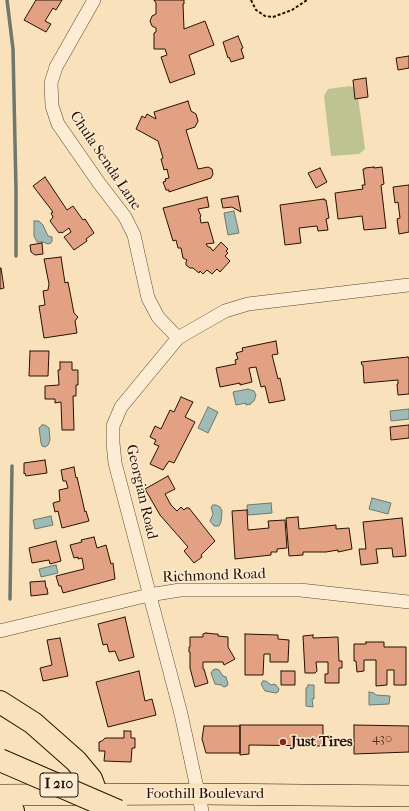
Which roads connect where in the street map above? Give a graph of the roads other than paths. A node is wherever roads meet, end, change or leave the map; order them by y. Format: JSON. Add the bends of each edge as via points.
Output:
{"nodes":[{"id":1,"x":94,"y":0,"type":"edge"},
{"id":2,"x":409,"y":285,"type":"edge"},
{"id":3,"x":178,"y":338,"type":"junction"},
{"id":4,"x":149,"y":595,"type":"junction"},
{"id":5,"x":409,"y":602,"type":"edge"},
{"id":6,"x":0,"y":631,"type":"edge"},
{"id":7,"x":0,"y":702,"type":"edge"},
{"id":8,"x":0,"y":760,"type":"edge"},
{"id":9,"x":0,"y":795,"type":"edge"},
{"id":10,"x":409,"y":796,"type":"edge"},
{"id":11,"x":200,"y":802,"type":"edge"},
{"id":12,"x":100,"y":803,"type":"edge"},
{"id":13,"x":0,"y":805,"type":"edge"},
{"id":14,"x":13,"y":811,"type":"edge"},
{"id":15,"x":118,"y":811,"type":"edge"}],
"edges":[{"from":1,"to":3,"type":"street","name":"Chula Senda Lane","via":[[56,67],[51,83],[52,106],[58,124],[125,217],[134,235],[148,298],[158,317]]},
{"from":2,"to":3,"type":"street","name":"Georgian Road","via":[[248,304],[225,311]]},
{"from":3,"to":4,"type":"street","name":"Georgian Road","via":[[121,407],[114,426],[112,443]]},
{"from":4,"to":5,"type":"street","name":"Richmond Road","via":[[180,590],[300,590]]},
{"from":4,"to":6,"type":"street","name":"Richmond Road"},
{"from":4,"to":11,"type":"street","name":"Georgian Road","via":[[181,714]]},
{"from":7,"to":12,"type":"highway","via":[[33,723],[76,761],[91,779]]},
{"from":8,"to":15,"type":"highway","number":"I 210","bridge":true},
{"from":9,"to":12,"type":"main road","name":"Foothill Boulevard"},
{"from":10,"to":11,"type":"main road","name":"Foothill Boulevard"},
{"from":11,"to":12,"type":"main road","name":"Foothill Boulevard"},
{"from":13,"to":14,"type":"highway"}]}
